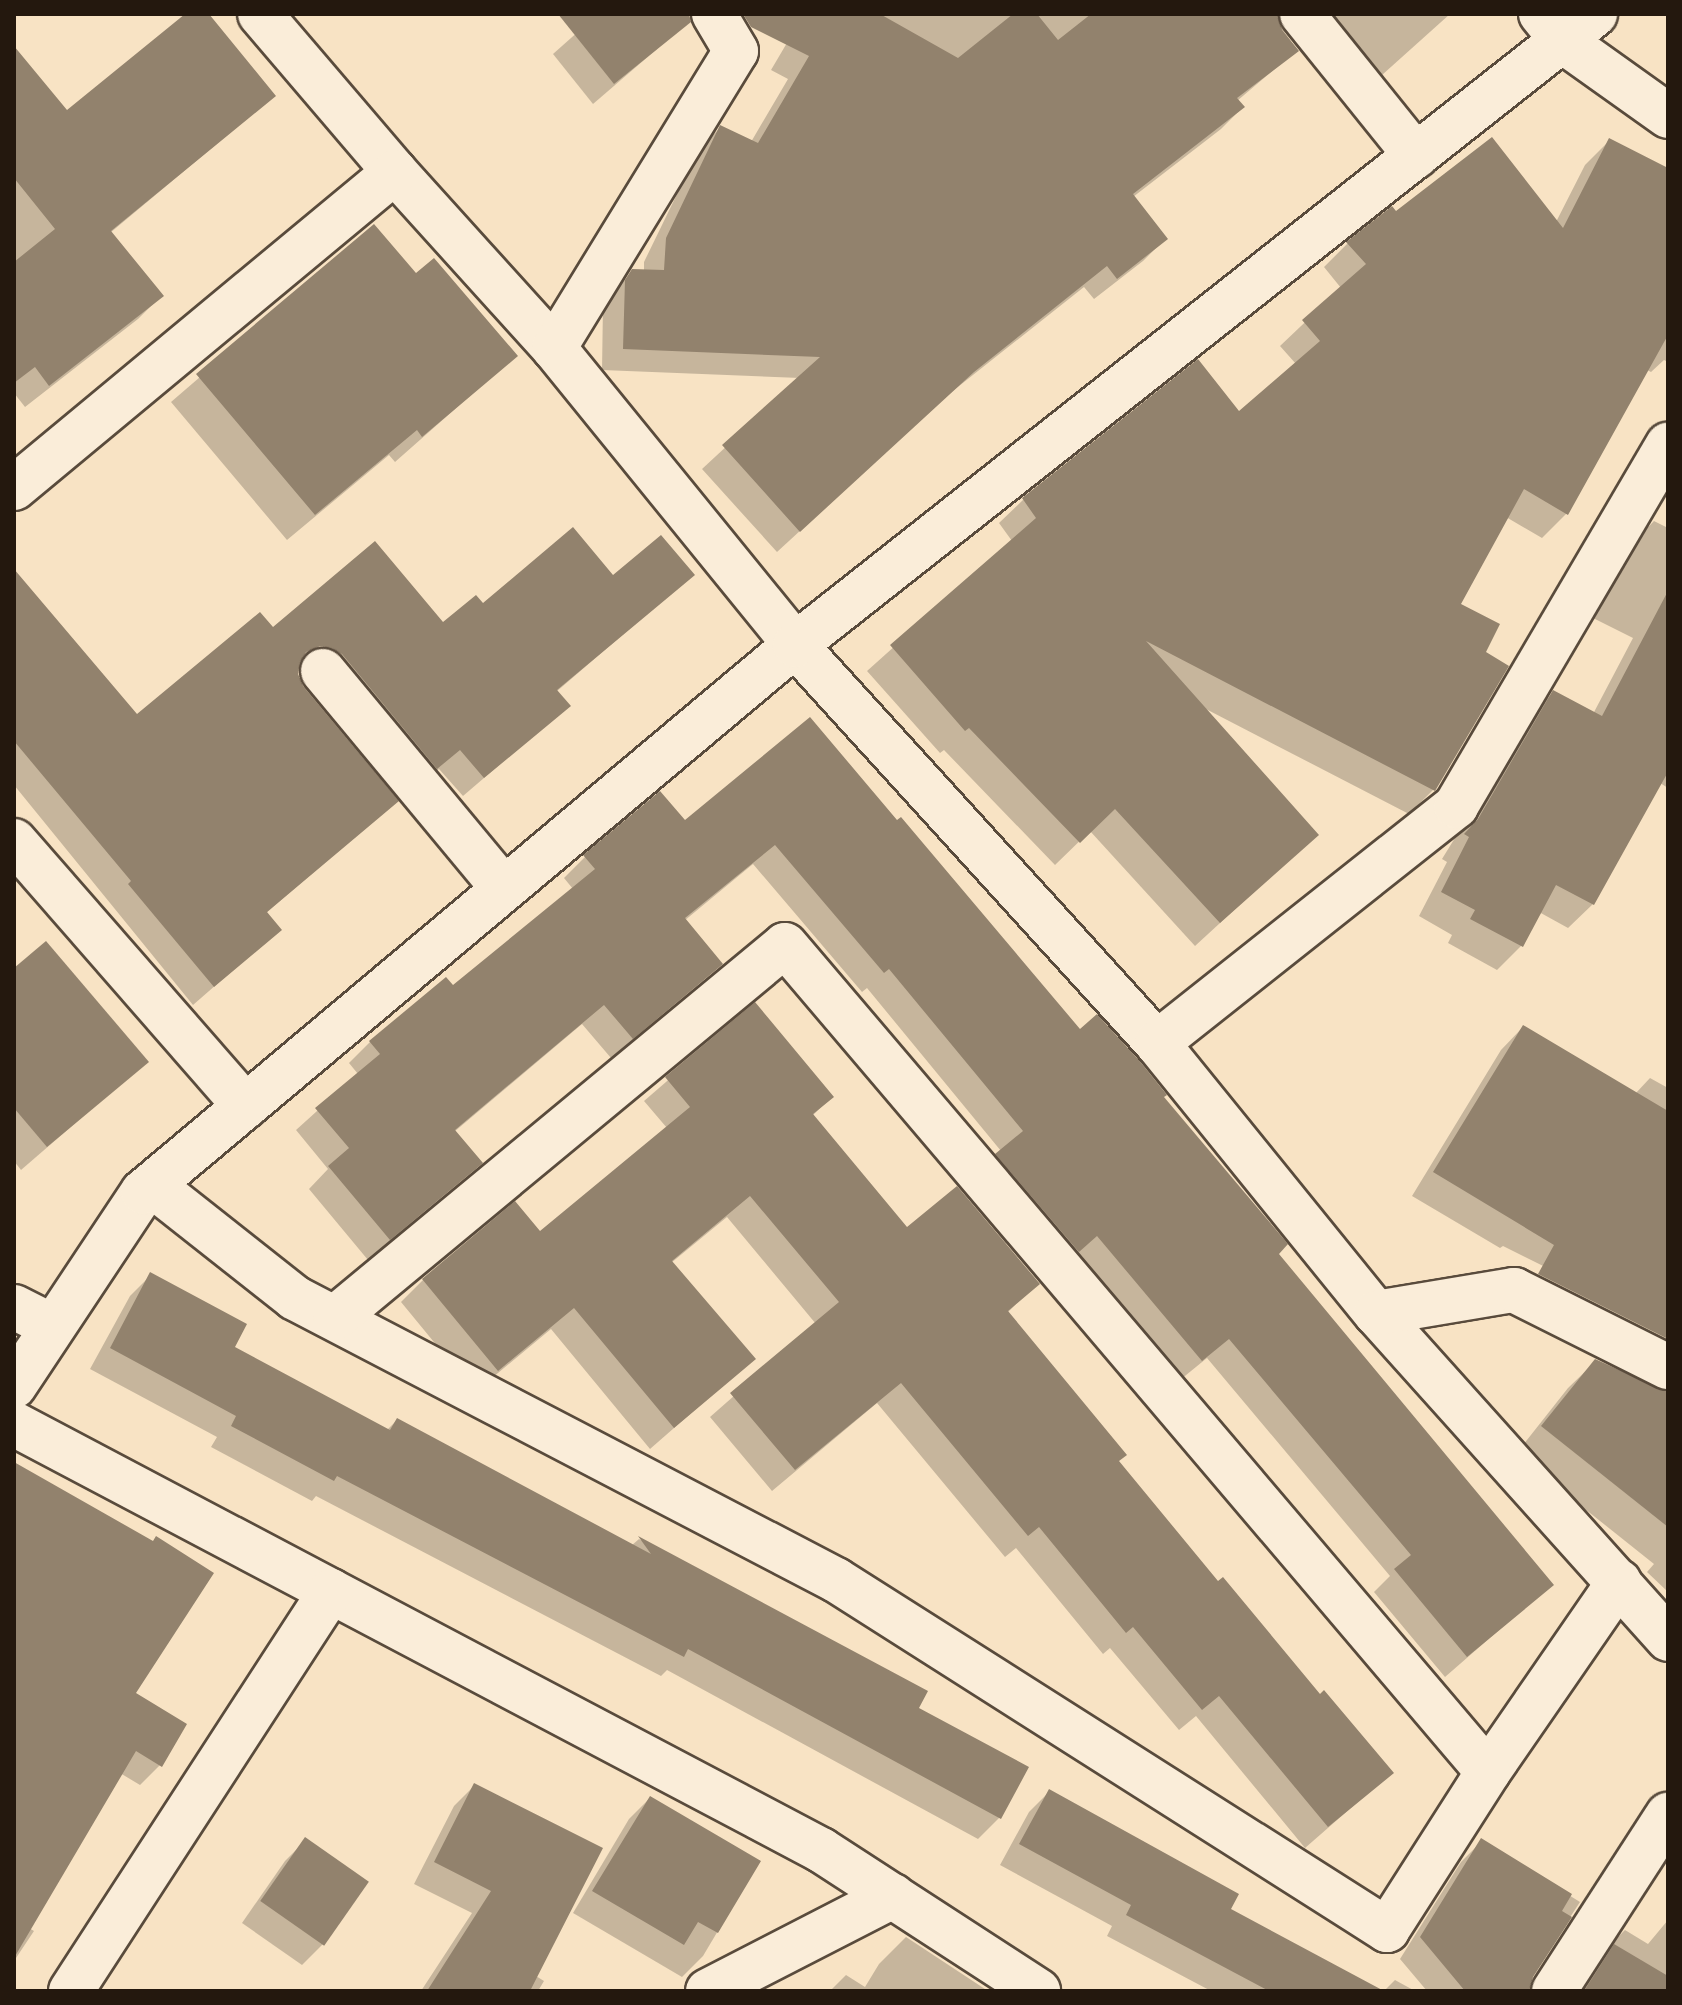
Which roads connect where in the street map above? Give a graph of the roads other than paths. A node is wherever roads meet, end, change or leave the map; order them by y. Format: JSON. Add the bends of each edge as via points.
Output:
{"nodes":[{"id":1,"x":260,"y":14,"type":"edge"},
{"id":2,"x":714,"y":14,"type":"edge"},
{"id":3,"x":1302,"y":14,"type":"edge"},
{"id":4,"x":1567,"y":23,"type":"edge"},
{"id":5,"x":1668,"y":116,"type":"edge"},
{"id":6,"x":1416,"y":156,"type":"junction"},
{"id":7,"x":395,"y":172,"type":"junction"},
{"id":8,"x":554,"y":348,"type":"junction"},
{"id":9,"x":1668,"y":445,"type":"edge"},
{"id":10,"x":14,"y":488,"type":"edge"},
{"id":11,"x":795,"y":645,"type":"junction"},
{"id":12,"x":323,"y":671,"type":"dead end"},
{"id":13,"x":14,"y":841,"type":"edge"},
{"id":14,"x":504,"y":889,"type":"junction"},
{"id":15,"x":1157,"y":1043,"type":"junction"},
{"id":16,"x":245,"y":1106,"type":"junction"},
{"id":17,"x":152,"y":1185,"type":"junction"},
{"id":18,"x":1376,"y":1313,"type":"junction"},
{"id":19,"x":33,"y":1317,"type":"edge"},
{"id":20,"x":335,"y":1318,"type":"junction"},
{"id":21,"x":1668,"y":1367,"type":"edge"},
{"id":22,"x":14,"y":1386,"type":"edge"},
{"id":23,"x":14,"y":1424,"type":"edge"},
{"id":24,"x":1619,"y":1582,"type":"junction"},
{"id":25,"x":331,"y":1591,"type":"junction"},
{"id":26,"x":1668,"y":1639,"type":"edge"},
{"id":27,"x":1488,"y":1772,"type":"junction"},
{"id":28,"x":1668,"y":1815,"type":"edge"},
{"id":29,"x":893,"y":1896,"type":"junction"},
{"id":30,"x":71,"y":1991,"type":"edge"},
{"id":31,"x":708,"y":1991,"type":"edge"},
{"id":32,"x":1038,"y":1991,"type":"edge"},
{"id":33,"x":1554,"y":1991,"type":"edge"}],
"edges":[{"from":1,"to":7,"type":"street"},
{"from":2,"to":8,"type":"street","via":[[736,51]]},
{"from":3,"to":6,"type":"street"},
{"from":4,"to":5,"type":"street"},
{"from":4,"to":6,"type":"street"},
{"from":6,"to":11,"type":"street"},
{"from":7,"to":8,"type":"street"},
{"from":7,"to":10,"type":"street"},
{"from":8,"to":11,"type":"street"},
{"from":9,"to":15,"type":"street","via":[[1456,806]]},
{"from":11,"to":14,"type":"street"},
{"from":11,"to":15,"type":"street"},
{"from":12,"to":14,"type":"street"},
{"from":13,"to":16,"type":"street"},
{"from":14,"to":16,"type":"street"},
{"from":15,"to":18,"type":"street"},
{"from":16,"to":17,"type":"street"},
{"from":17,"to":19,"type":"street"},
{"from":17,"to":20,"type":"street","via":[[295,1298]]},
{"from":18,"to":21,"type":"street","via":[[1514,1290]]},
{"from":18,"to":24,"type":"street"},
{"from":19,"to":22,"type":"street"},
{"from":20,"to":27,"type":"street","via":[[836,1580],[1387,1930]]},
{"from":20,"to":27,"type":"street","via":[[785,945]]},
{"from":23,"to":25,"type":"street"},
{"from":24,"to":26,"type":"street"},
{"from":24,"to":27,"type":"street"},
{"from":25,"to":29,"type":"street","via":[[821,1850]]},
{"from":25,"to":30,"type":"street"},
{"from":28,"to":33,"type":"street"},
{"from":29,"to":31,"type":"street"},
{"from":29,"to":32,"type":"street"}]}
